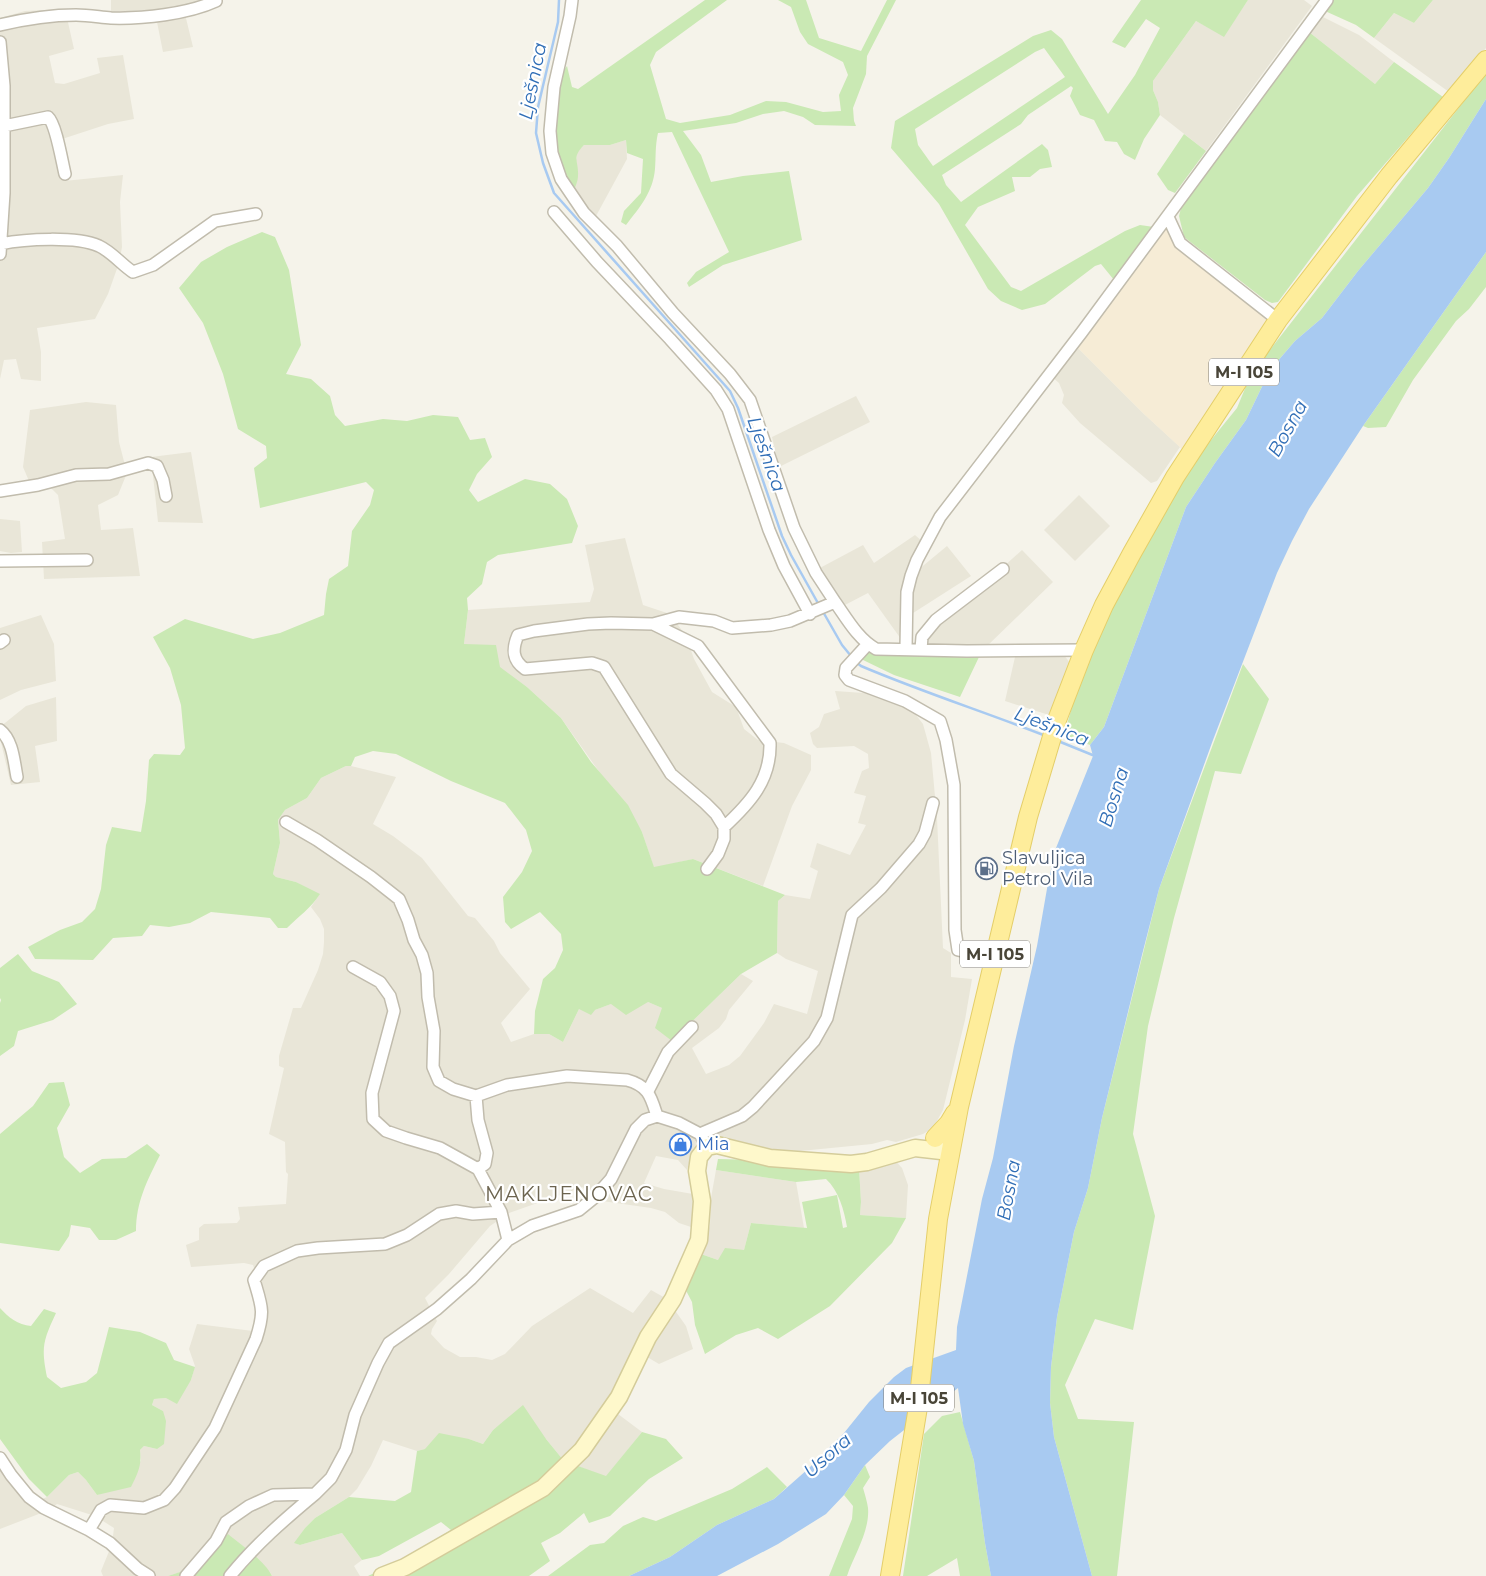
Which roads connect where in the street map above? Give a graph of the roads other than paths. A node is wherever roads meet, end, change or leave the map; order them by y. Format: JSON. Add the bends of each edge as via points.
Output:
{"nodes":[{"id":1,"x":572,"y":0,"type":"edge"},
{"id":2,"x":1326,"y":0,"type":"edge"},
{"id":3,"x":216,"y":1,"type":"edge"},
{"id":4,"x":0,"y":25,"type":"edge"},
{"id":5,"x":0,"y":42,"type":"edge"},
{"id":6,"x":1486,"y":60,"type":"edge"},
{"id":7,"x":4,"y":126,"type":"junction"},
{"id":8,"x":65,"y":174,"type":"dead end"},
{"id":9,"x":554,"y":212,"type":"dead end"},
{"id":10,"x":256,"y":214,"type":"dead end"},
{"id":11,"x":1168,"y":217,"type":"junction"},
{"id":12,"x":0,"y":247,"type":"edge"},
{"id":13,"x":1278,"y":320,"type":"junction"},
{"id":14,"x":0,"y":491,"type":"edge"},
{"id":15,"x":166,"y":496,"type":"dead end"},
{"id":16,"x":86,"y":560,"type":"dead end"},
{"id":17,"x":0,"y":562,"type":"edge"},
{"id":18,"x":1002,"y":569,"type":"dead end"},
{"id":19,"x":831,"y":604,"type":"junction"},
{"id":20,"x":812,"y":613,"type":"junction"},
{"id":21,"x":653,"y":624,"type":"junction"},
{"id":22,"x":868,"y":644,"type":"junction"},
{"id":23,"x":906,"y":648,"type":"junction"},
{"id":24,"x":921,"y":649,"type":"junction"},
{"id":25,"x":1084,"y":650,"type":"junction"},
{"id":26,"x":0,"y":730,"type":"edge"},
{"id":27,"x":17,"y":777,"type":"dead end"},
{"id":28,"x":933,"y":803,"type":"dead end"},
{"id":29,"x":286,"y":822,"type":"dead end"},
{"id":30,"x":724,"y":827,"type":"junction"},
{"id":31,"x":707,"y":869,"type":"dead end"},
{"id":32,"x":994,"y":958,"type":"junction"},
{"id":33,"x":353,"y":967,"type":"dead end"},
{"id":34,"x":692,"y":1027,"type":"dead end"},
{"id":35,"x":648,"y":1091,"type":"junction"},
{"id":36,"x":476,"y":1096,"type":"junction"},
{"id":37,"x":959,"y":1107,"type":"junction"},
{"id":38,"x":657,"y":1116,"type":"junction"},
{"id":39,"x":935,"y":1138,"type":"junction"},
{"id":40,"x":704,"y":1140,"type":"junction"},
{"id":41,"x":915,"y":1148,"type":"junction"},
{"id":42,"x":951,"y":1149,"type":"junction"},
{"id":43,"x":478,"y":1170,"type":"junction"},
{"id":44,"x":501,"y":1212,"type":"junction"},
{"id":45,"x":508,"y":1240,"type":"junction"},
{"id":46,"x":0,"y":1458,"type":"edge"},
{"id":47,"x":315,"y":1494,"type":"junction"},
{"id":48,"x":89,"y":1530,"type":"junction"},
{"id":49,"x":149,"y":1576,"type":"edge"},
{"id":50,"x":186,"y":1576,"type":"edge"},
{"id":51,"x":230,"y":1576,"type":"edge"},
{"id":52,"x":382,"y":1576,"type":"edge"},
{"id":53,"x":890,"y":1576,"type":"edge"}],
"edges":[{"from":1,"to":19,"type":"street","via":[[554,87],[550,131],[552,153],[561,179],[584,213],[617,246],[750,400],[794,528]]},
{"from":2,"to":11,"type":"street"},
{"from":3,"to":4,"type":"street","via":[[200,8],[140,17],[77,15]]},
{"from":5,"to":7,"type":"street"},
{"from":6,"to":13,"type":"main road","number":"M-I 105","via":[[1389,176]]},
{"from":7,"to":8,"type":"street","via":[[48,117],[52,120]]},
{"from":7,"to":12,"type":"street"},
{"from":9,"to":20,"type":"street","via":[[716,390],[728,409],[784,566]]},
{"from":10,"to":12,"type":"street","via":[[215,221],[152,265],[133,272],[102,247],[90,243],[47,240]]},
{"from":11,"to":13,"type":"street","via":[[1180,243]]},
{"from":11,"to":23,"type":"street","via":[[940,517],[911,576],[907,592]]},
{"from":13,"to":25,"type":"main road","number":"M-I 105","via":[[1175,477],[1104,605]]},
{"from":14,"to":15,"type":"street","via":[[76,475],[109,474],[148,463],[157,466]]},
{"from":16,"to":17,"type":"street"},
{"from":18,"to":24,"type":"street","via":[[936,620],[922,637]]},
{"from":19,"to":20,"type":"street"},
{"from":19,"to":22,"type":"street"},
{"from":20,"to":21,"type":"street","via":[[790,621],[752,627],[732,628],[679,617]]},
{"from":21,"to":30,"type":"street","via":[[698,646],[770,743],[764,779],[744,808]]},
{"from":21,"to":30,"type":"street","via":[[588,624],[526,633],[518,635],[513,646],[518,664],[525,669],[592,664],[604,667],[671,774],[716,814]]},
{"from":22,"to":23,"type":"street","via":[[876,649]]},
{"from":22,"to":32,"type":"street","via":[[846,668],[845,675],[849,680],[905,700],[940,721],[954,785],[955,930],[958,950]]},
{"from":23,"to":24,"type":"street"},
{"from":24,"to":25,"type":"street"},
{"from":25,"to":32,"type":"main road","number":"M-I 105","via":[[1057,720],[1028,817]]},
{"from":26,"to":27,"type":"street","via":[[12,748]]},
{"from":28,"to":40,"type":"street","via":[[919,844],[881,888],[852,915],[827,1018],[814,1041],[753,1107]]},
{"from":29,"to":36,"type":"street","via":[[317,840],[399,899],[427,973],[434,1031],[433,1068],[439,1081]]},
{"from":30,"to":31,"type":"street","via":[[724,839],[718,854]]},
{"from":32,"to":37,"type":"main road","number":"M-I 105"},
{"from":33,"to":43,"type":"street","via":[[380,982],[390,996],[394,1011],[372,1093],[373,1119],[386,1131],[440,1148]]},
{"from":34,"to":35,"type":"street","via":[[668,1052]]},
{"from":35,"to":36,"type":"street","via":[[627,1080],[567,1076],[507,1085]]},
{"from":35,"to":38,"type":"street"},
{"from":36,"to":43,"type":"street","via":[[486,1153],[485,1164]]},
{"from":37,"to":39,"type":"main road"},
{"from":37,"to":42,"type":"main road","number":"M-I 105"},
{"from":38,"to":40,"type":"street","via":[[679,1123]]},
{"from":38,"to":45,"type":"street","via":[[645,1120],[636,1130],[611,1179],[595,1198],[579,1210],[532,1226]]},
{"from":39,"to":41,"type":"street"},
{"from":39,"to":42,"type":"street","via":[[945,1139]]},
{"from":40,"to":41,"type":"street","via":[[770,1158],[851,1164]]},
{"from":40,"to":52,"type":"street","via":[[697,1171],[702,1201],[699,1240],[673,1299],[648,1337],[619,1397],[582,1450],[543,1488],[405,1567]]},
{"from":41,"to":42,"type":"street"},
{"from":42,"to":53,"type":"main road","number":"M-I 105","via":[[938,1219],[918,1407]]},
{"from":43,"to":44,"type":"street"},
{"from":44,"to":45,"type":"street"},
{"from":44,"to":48,"type":"street","via":[[439,1214],[407,1235],[385,1244],[318,1248],[298,1252],[264,1266],[254,1280],[263,1312],[261,1324],[215,1428],[164,1500],[144,1508],[110,1504],[101,1510]]},
{"from":45,"to":47,"type":"street","via":[[437,1309],[389,1344],[355,1415],[346,1450],[331,1478]]},
{"from":46,"to":48,"type":"street","via":[[29,1497]]},
{"from":47,"to":50,"type":"street","via":[[273,1495],[249,1506],[226,1522],[216,1540]]},
{"from":47,"to":51,"type":"street","via":[[279,1524]]},
{"from":48,"to":49,"type":"street"}]}
